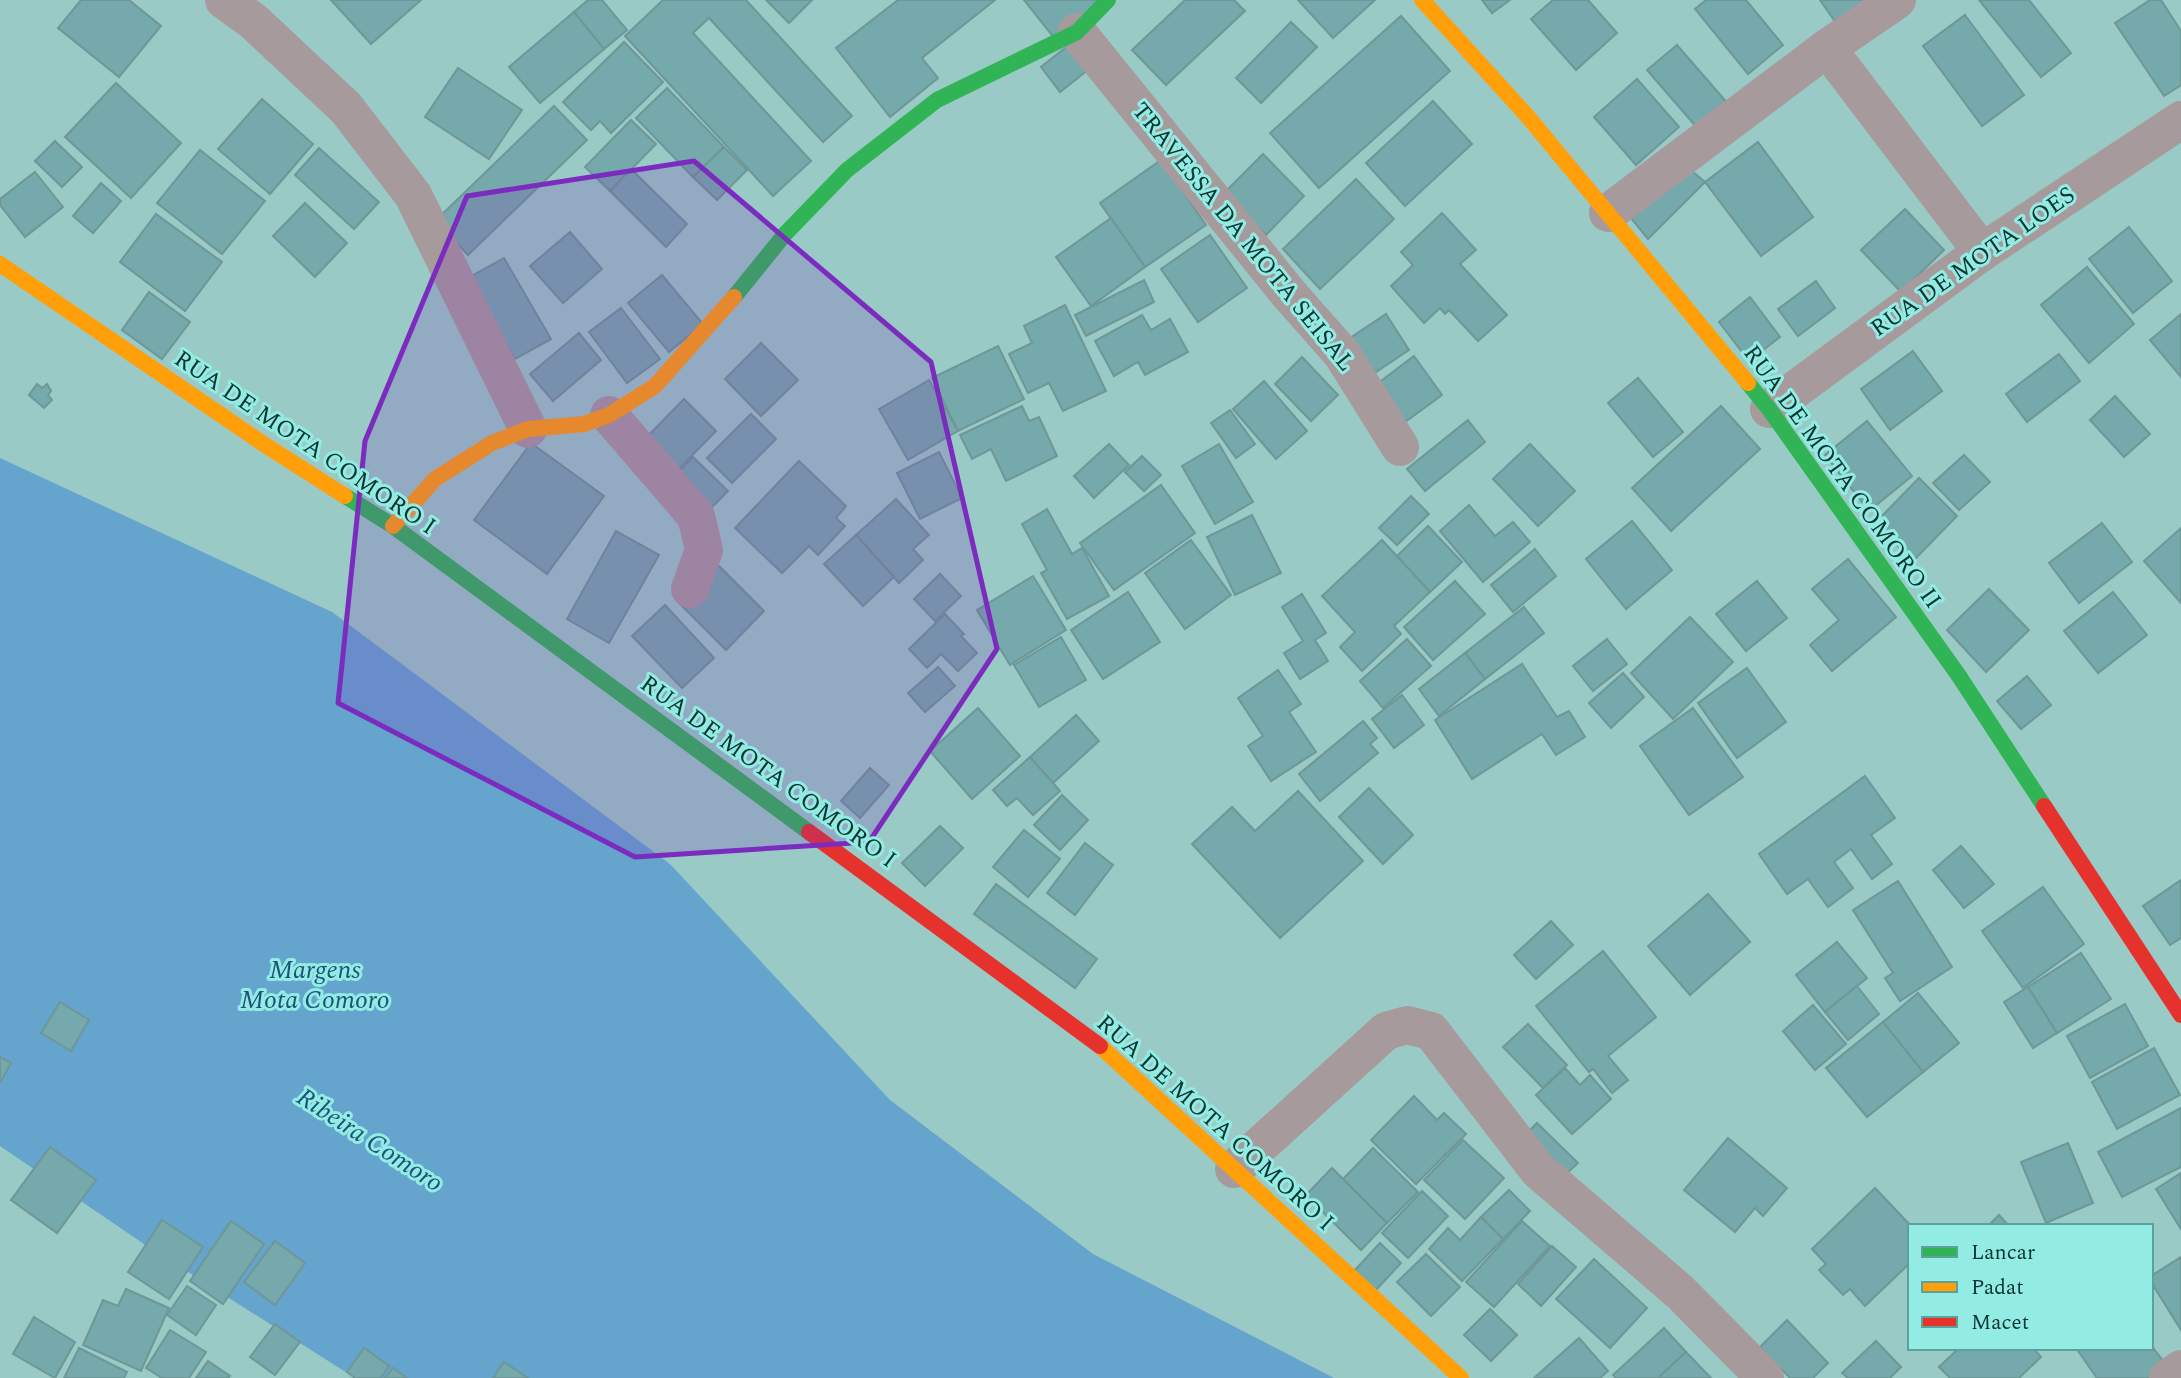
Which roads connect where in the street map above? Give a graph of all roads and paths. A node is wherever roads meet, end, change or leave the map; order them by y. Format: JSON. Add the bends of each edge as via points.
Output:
{"nodes":[{"id":1,"x":225,"y":0,"type":"edge"},
{"id":2,"x":1108,"y":0,"type":"edge"},
{"id":3,"x":1422,"y":0,"type":"edge"},
{"id":4,"x":1897,"y":0,"type":"edge"},
{"id":5,"x":1077,"y":32,"type":"junction"},
{"id":6,"x":1827,"y":48,"type":"junction"},
{"id":7,"x":2181,"y":120,"type":"edge"},
{"id":8,"x":1608,"y":213,"type":"junction"},
{"id":9,"x":1982,"y":253,"type":"junction"},
{"id":10,"x":0,"y":264,"type":"edge"},
{"id":11,"x":1769,"y":408,"type":"junction"},
{"id":12,"x":608,"y":415,"type":"junction"},
{"id":13,"x":528,"y":429,"type":"junction"},
{"id":14,"x":1400,"y":447,"type":"dead end"},
{"id":15,"x":393,"y":526,"type":"junction"},
{"id":16,"x":690,"y":589,"type":"dead end"},
{"id":17,"x":2181,"y":1015,"type":"edge"},
{"id":18,"x":1234,"y":1168,"type":"junction"},
{"id":19,"x":2181,"y":1369,"type":"edge"},
{"id":20,"x":1461,"y":1378,"type":"edge"},
{"id":21,"x":1765,"y":1378,"type":"edge"},
{"id":22,"x":2168,"y":1378,"type":"edge"}],
"edges":[{"from":1,"to":13,"type":"street","via":[[346,108],[413,195]]},
{"from":2,"to":5,"type":"street"},
{"from":3,"to":8,"type":"street","name":"RUA DE MOTA COMORO II"},
{"from":4,"to":6,"type":"street"},
{"from":5,"to":12,"type":"street","via":[[937,100],[847,170],[785,234],[655,386]]},
{"from":5,"to":14,"type":"street","name":"TRAVESSA DA MOTA SEISAL","via":[[1342,354]]},
{"from":6,"to":8,"type":"street"},
{"from":6,"to":9,"type":"street"},
{"from":7,"to":9,"type":"street","name":"RUA DE MOTA LOES"},
{"from":8,"to":11,"type":"street","name":"RUA DE MOTA COMORO II"},
{"from":9,"to":11,"type":"street","name":"RUA DE MOTA LOES"},
{"from":10,"to":15,"type":"street","name":"RUA DE MOTA COMORO I","via":[[265,445]]},
{"from":11,"to":17,"type":"street","name":"RUA DE MOTA COMORO II","via":[[1959,676]]},
{"from":12,"to":13,"type":"street","via":[[584,424]]},
{"from":12,"to":16,"type":"street","via":[[696,516],[704,550]]},
{"from":13,"to":15,"type":"street","via":[[492,443],[435,479]]},
{"from":15,"to":18,"type":"street","name":"RUA DE MOTA COMORO I","via":[[1110,1053]]},
{"from":18,"to":20,"type":"street","name":"RUA DE MOTA COMORO I"},
{"from":18,"to":21,"type":"street","via":[[1386,1031],[1406,1024],[1431,1031],[1538,1170],[1680,1292]]},
{"from":19,"to":22,"type":"street"}]}
